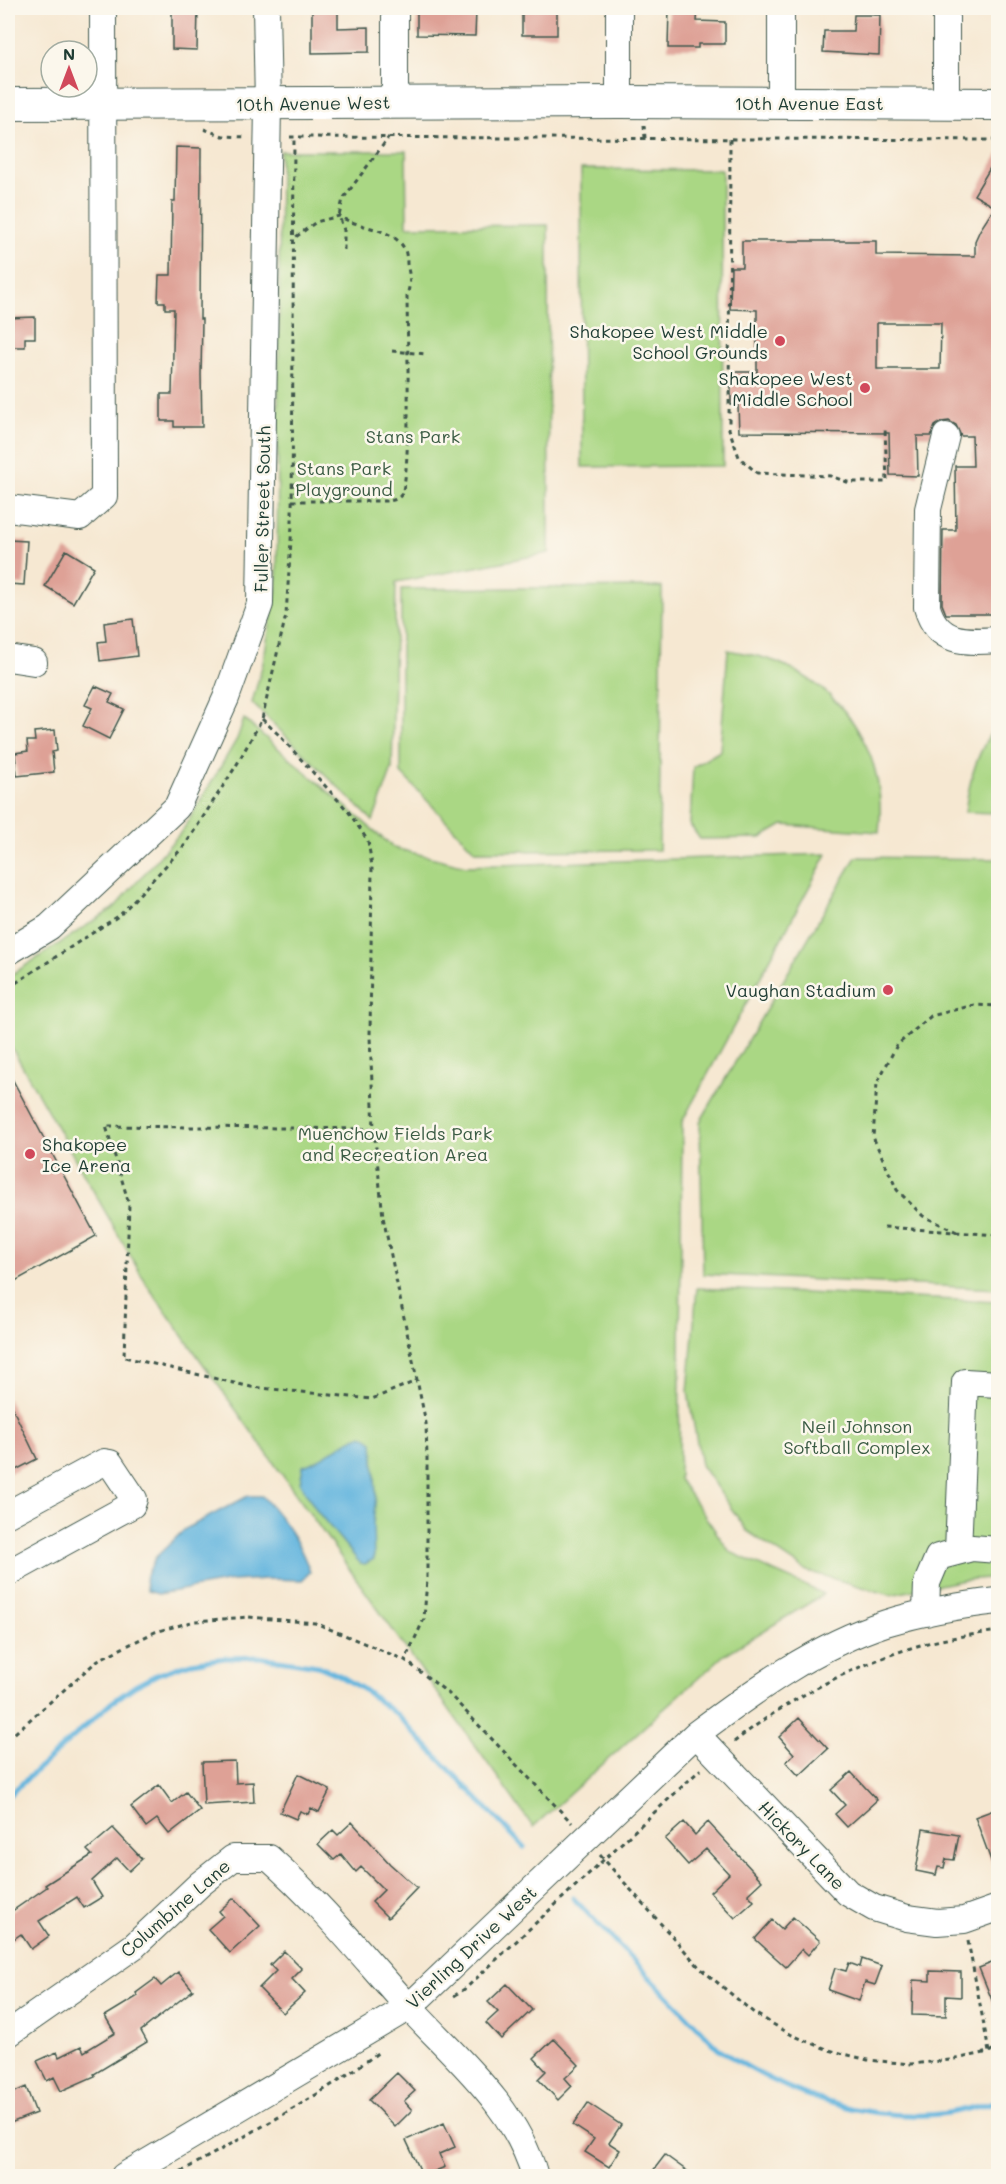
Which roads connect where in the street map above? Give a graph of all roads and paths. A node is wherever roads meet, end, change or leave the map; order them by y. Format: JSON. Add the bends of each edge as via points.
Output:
{"nodes":[{"id":1,"x":103,"y":8,"type":"edge"},
{"id":2,"x":266,"y":8,"type":"edge"},
{"id":3,"x":395,"y":8,"type":"edge"},
{"id":4,"x":619,"y":8,"type":"edge"},
{"id":5,"x":781,"y":8,"type":"edge"},
{"id":6,"x":946,"y":8,"type":"edge"},
{"id":7,"x":619,"y":102,"type":"junction"},
{"id":8,"x":781,"y":102,"type":"junction"},
{"id":9,"x":395,"y":103,"type":"junction"},
{"id":10,"x":8,"y":104,"type":"edge"},
{"id":11,"x":103,"y":104,"type":"junction"},
{"id":12,"x":268,"y":104,"type":"junction"},
{"id":13,"x":946,"y":104,"type":"junction"},
{"id":14,"x":999,"y":104,"type":"edge"},
{"id":15,"x":200,"y":128,"type":"dead end"},
{"id":16,"x":267,"y":137,"type":"junction"},
{"id":17,"x":294,"y":137,"type":"junction"},
{"id":18,"x":389,"y":137,"type":"junction"},
{"id":19,"x":730,"y":138,"type":"junction"},
{"id":20,"x":999,"y":140,"type":"edge"},
{"id":21,"x":339,"y":216,"type":"junction"},
{"id":22,"x":293,"y":239,"type":"junction"},
{"id":23,"x":344,"y":250,"type":"dead end"},
{"id":24,"x":392,"y":351,"type":"dead end"},
{"id":25,"x":407,"y":352,"type":"junction"},
{"id":26,"x":427,"y":354,"type":"dead end"},
{"id":27,"x":885,"y":428,"type":"dead end"},
{"id":28,"x":946,"y":436,"type":"dead end"},
{"id":29,"x":292,"y":501,"type":"junction"},
{"id":30,"x":8,"y":508,"type":"edge"},
{"id":31,"x":999,"y":640,"type":"edge"},
{"id":32,"x":8,"y":658,"type":"edge"},
{"id":33,"x":34,"y":662,"type":"dead end"},
{"id":34,"x":262,"y":719,"type":"junction"},
{"id":35,"x":8,"y":952,"type":"edge"},
{"id":36,"x":8,"y":988,"type":"edge"},
{"id":37,"x":999,"y":1006,"type":"edge"},
{"id":38,"x":374,"y":1129,"type":"junction"},
{"id":39,"x":884,"y":1227,"type":"dead end"},
{"id":40,"x":957,"y":1232,"type":"junction"},
{"id":41,"x":999,"y":1234,"type":"edge"},
{"id":42,"x":416,"y":1381,"type":"junction"},
{"id":43,"x":999,"y":1384,"type":"edge"},
{"id":44,"x":8,"y":1514,"type":"edge"},
{"id":45,"x":999,"y":1550,"type":"edge"},
{"id":46,"x":958,"y":1551,"type":"junction"},
{"id":47,"x":8,"y":1573,"type":"edge"},
{"id":48,"x":999,"y":1601,"type":"edge"},
{"id":49,"x":926,"y":1613,"type":"junction"},
{"id":50,"x":999,"y":1631,"type":"edge"},
{"id":51,"x":405,"y":1660,"type":"junction"},
{"id":52,"x":696,"y":1734,"type":"junction"},
{"id":53,"x":8,"y":1739,"type":"edge"},
{"id":54,"x":716,"y":1755,"type":"junction"},
{"id":55,"x":587,"y":1838,"type":"junction"},
{"id":56,"x":604,"y":1860,"type":"junction"},
{"id":57,"x":999,"y":1908,"type":"edge"},
{"id":58,"x":964,"y":1920,"type":"junction"},
{"id":59,"x":415,"y":2013,"type":"junction"},
{"id":60,"x":8,"y":2034,"type":"edge"},
{"id":61,"x":999,"y":2047,"type":"edge"},
{"id":62,"x":383,"y":2049,"type":"dead end"},
{"id":63,"x":989,"y":2052,"type":"junction"},
{"id":64,"x":140,"y":2173,"type":"edge"},
{"id":65,"x":173,"y":2176,"type":"edge"},
{"id":66,"x":535,"y":2176,"type":"edge"}],
"edges":[{"from":1,"to":11,"type":"street"},
{"from":2,"to":12,"type":"street","name":"Fuller Street South"},
{"from":3,"to":9,"type":"street"},
{"from":4,"to":7,"type":"street"},
{"from":5,"to":8,"type":"street"},
{"from":6,"to":13,"type":"street"},
{"from":7,"to":8,"type":"main road","name":"10th Avenue East"},
{"from":7,"to":9,"type":"main road","name":"10th Avenue West"},
{"from":8,"to":13,"type":"main road","name":"10th Avenue East"},
{"from":9,"to":12,"type":"main road","name":"10th Avenue West"},
{"from":10,"to":11,"type":"main road","name":"10th Avenue West"},
{"from":11,"to":12,"type":"main road","name":"10th Avenue West"},
{"from":11,"to":30,"type":"street","via":[[104,496],[80,517]]},
{"from":12,"to":16,"type":"street","name":"Fuller Street South"},
{"from":13,"to":14,"type":"main road","name":"10th Avenue East"},
{"from":15,"to":16,"type":"path","via":[[223,136]]},
{"from":16,"to":17,"type":"path"},
{"from":16,"to":35,"type":"street","name":"Fuller Street South","via":[[260,604],[226,698],[177,807],[49,927]]},
{"from":17,"to":18,"type":"path"},
{"from":17,"to":22,"type":"path"},
{"from":18,"to":19,"type":"path"},
{"from":18,"to":21,"type":"path","via":[[343,199]]},
{"from":19,"to":20,"type":"path"},
{"from":19,"to":27,"type":"path","via":[[729,429],[739,458],[757,472],[886,482]]},
{"from":21,"to":22,"type":"path","via":[[316,222]]},
{"from":21,"to":23,"type":"path"},
{"from":21,"to":25,"type":"path","via":[[387,233],[405,250],[411,283],[407,295]]},
{"from":22,"to":29,"type":"path"},
{"from":24,"to":25,"type":"path"},
{"from":25,"to":26,"type":"path"},
{"from":25,"to":29,"type":"path","via":[[407,447],[402,495],[389,501]]},
{"from":28,"to":31,"type":"street","via":[[928,509],[927,607],[934,625],[951,638]]},
{"from":29,"to":34,"type":"path","via":[[286,615]]},
{"from":32,"to":33,"type":"street"},
{"from":34,"to":36,"type":"path","via":[[185,845],[120,915]]},
{"from":34,"to":38,"type":"path","via":[[348,811],[368,841],[372,866],[370,1037]]},
{"from":37,"to":40,"type":"path","via":[[974,1005],[931,1016],[897,1045],[877,1083],[873,1137],[897,1190],[923,1216]]},
{"from":38,"to":42,"type":"path","via":[[383,1217]]},
{"from":38,"to":42,"type":"path","via":[[106,1126],[129,1204],[124,1357],[251,1387],[372,1399]]},
{"from":39,"to":40,"type":"path"},
{"from":40,"to":41,"type":"path"},
{"from":42,"to":51,"type":"path","via":[[426,1423],[427,1579],[424,1619]]},
{"from":43,"to":46,"type":"street","via":[[965,1382]]},
{"from":44,"to":47,"type":"street","via":[[104,1462],[110,1463],[134,1499],[132,1505]]},
{"from":45,"to":46,"type":"street"},
{"from":46,"to":49,"type":"street","via":[[938,1557],[927,1583]]},
{"from":48,"to":49,"type":"street","name":"Vierling Drive West"},
{"from":49,"to":52,"type":"street","name":"Vierling Drive West","via":[[886,1623],[831,1646],[754,1691]]},
{"from":50,"to":54,"type":"path","via":[[918,1646],[862,1666],[812,1689],[764,1718]]},
{"from":51,"to":53,"type":"path","via":[[315,1623],[249,1617],[195,1621],[155,1632],[98,1660]]},
{"from":51,"to":55,"type":"path","via":[[448,1693]]},
{"from":52,"to":54,"type":"street","name":"Hickory Lane"},
{"from":52,"to":55,"type":"street","name":"Vierling Drive West"},
{"from":54,"to":56,"type":"path"},
{"from":54,"to":58,"type":"street","name":"Hickory Lane","via":[[848,1893],[874,1908],[907,1918]]},
{"from":55,"to":56,"type":"path"},
{"from":55,"to":59,"type":"street","name":"Vierling Drive West"},
{"from":56,"to":59,"type":"path","via":[[466,1988]]},
{"from":56,"to":63,"type":"path","via":[[700,1968],[754,2013],[792,2035],[868,2060],[911,2064]]},
{"from":57,"to":58,"type":"street","name":"Hickory Lane"},
{"from":58,"to":63,"type":"path"},
{"from":59,"to":60,"type":"street","name":"Columbine Lane","via":[[298,1884],[269,1858],[233,1858],[134,1946]]},
{"from":59,"to":64,"type":"street","name":"Vierling Drive West"},
{"from":59,"to":66,"type":"street","name":"Columbine Lane","via":[[495,2099],[521,2138]]},
{"from":61,"to":63,"type":"path"},
{"from":62,"to":65,"type":"path","via":[[296,2108]]}]}
